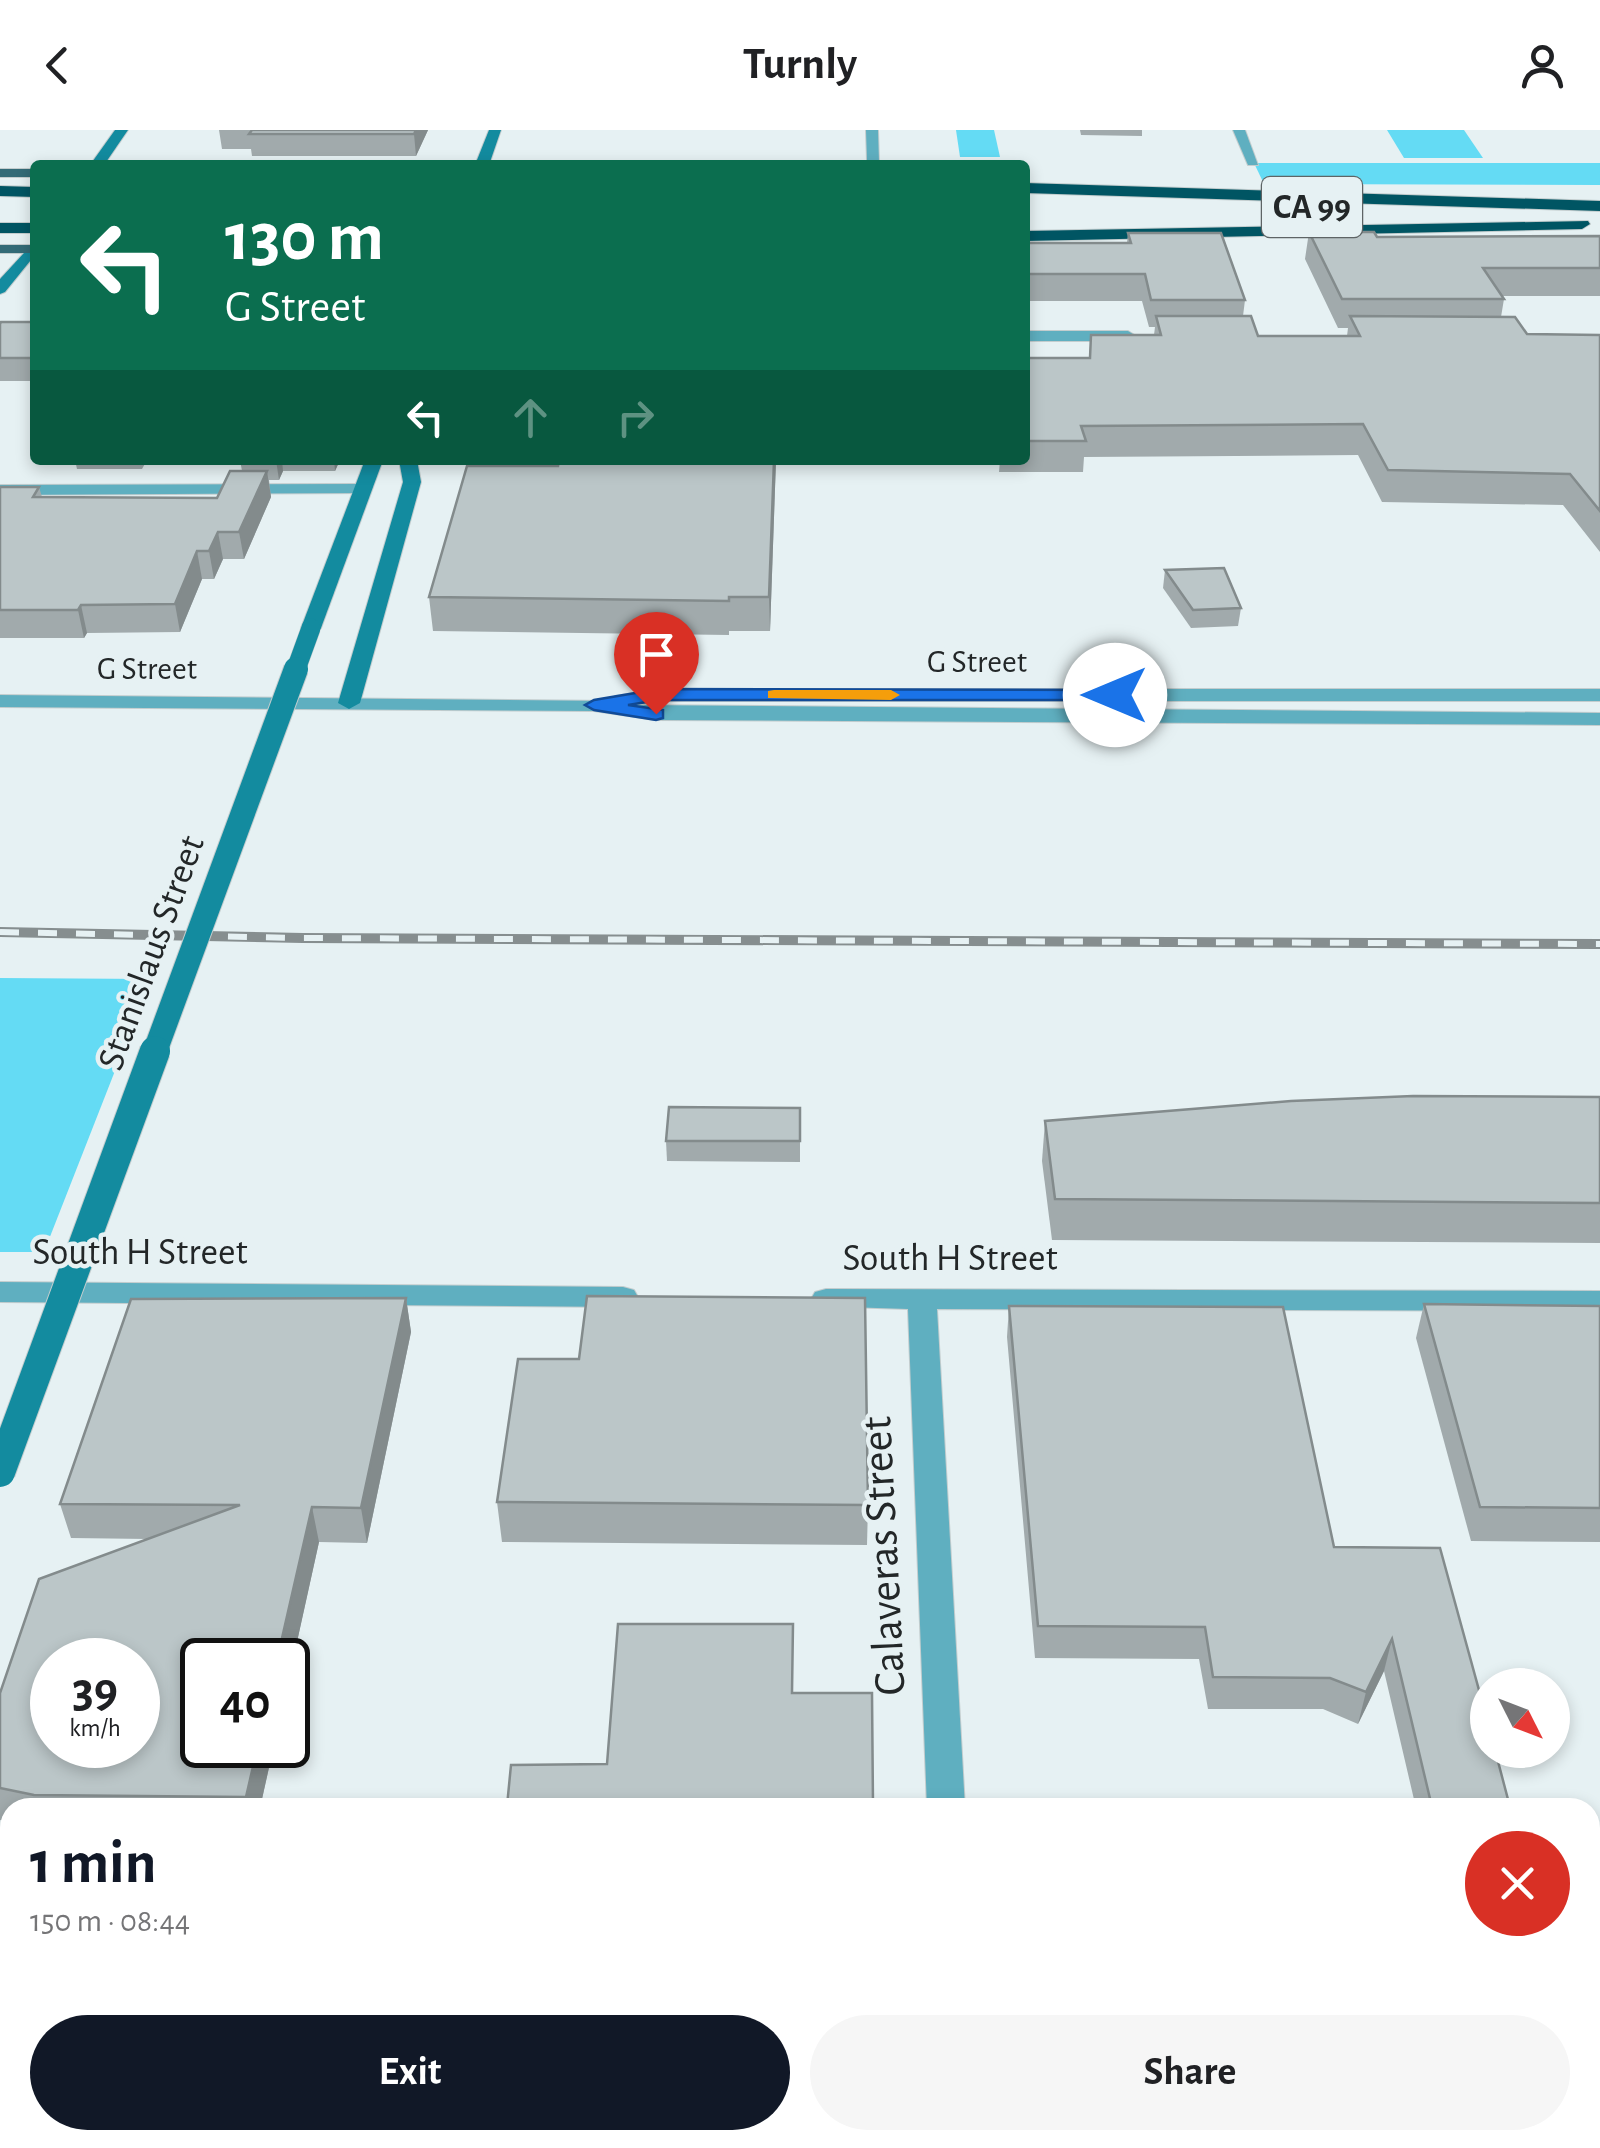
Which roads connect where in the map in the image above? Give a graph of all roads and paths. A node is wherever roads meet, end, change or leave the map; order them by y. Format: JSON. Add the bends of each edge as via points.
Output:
{"nodes":[{"id":1,"x":122,"y":130,"type":"edge"},
{"id":2,"x":495,"y":130,"type":"edge"},
{"id":3,"x":872,"y":130,"type":"edge"},
{"id":4,"x":1239,"y":130,"type":"edge"},
{"id":5,"x":101,"y":160,"type":"edge"},
{"id":6,"x":484,"y":160,"type":"edge"},
{"id":7,"x":874,"y":160,"type":"dead end"},
{"id":8,"x":1253,"y":162,"type":"dead end"},
{"id":9,"x":0,"y":173,"type":"edge"},
{"id":10,"x":30,"y":173,"type":"edge"},
{"id":11,"x":1030,"y":188,"type":"edge"},
{"id":12,"x":0,"y":191,"type":"edge"},
{"id":13,"x":30,"y":192,"type":"edge"},
{"id":14,"x":0,"y":202,"type":"edge"},
{"id":15,"x":30,"y":202,"type":"edge"},
{"id":16,"x":1030,"y":206,"type":"edge"},
{"id":17,"x":1600,"y":207,"type":"edge"},
{"id":18,"x":1030,"y":222,"type":"edge"},
{"id":19,"x":1600,"y":223,"type":"edge"},
{"id":20,"x":0,"y":224,"type":"edge"},
{"id":21,"x":30,"y":224,"type":"edge"},
{"id":22,"x":1030,"y":236,"type":"edge"},
{"id":23,"x":30,"y":248,"type":"edge"},
{"id":24,"x":0,"y":249,"type":"edge"},
{"id":25,"x":30,"y":253,"type":"edge"},
{"id":26,"x":0,"y":289,"type":"edge"},
{"id":27,"x":1030,"y":336,"type":"edge"},
{"id":28,"x":1139,"y":336,"type":"edge"},
{"id":29,"x":372,"y":465,"type":"edge"},
{"id":30,"x":409,"y":465,"type":"edge"},
{"id":31,"x":362,"y":489,"type":"junction"},
{"id":32,"x":0,"y":490,"type":"edge"},
{"id":33,"x":1600,"y":695,"type":"edge"},
{"id":34,"x":0,"y":701,"type":"edge"},
{"id":35,"x":349,"y":703,"type":"junction"},
{"id":36,"x":594,"y":705,"type":"junction"},
{"id":37,"x":1600,"y":719,"type":"edge"},
{"id":38,"x":0,"y":1292,"type":"edge"},
{"id":39,"x":647,"y":1297,"type":"edge"},
{"id":40,"x":804,"y":1298,"type":"edge"},
{"id":41,"x":922,"y":1300,"type":"junction"},
{"id":42,"x":1600,"y":1301,"type":"edge"},
{"id":43,"x":0,"y":1472,"type":"edge"},
{"id":44,"x":946,"y":1798,"type":"edge"}],
"edges":[{"from":1,"to":5,"type":"main road"},
{"from":2,"to":6,"type":"main road"},
{"from":3,"to":7,"type":"street"},
{"from":4,"to":8,"type":"street"},
{"from":9,"to":10,"type":"main road"},
{"from":11,"to":17,"type":"highway"},
{"from":12,"to":13,"type":"highway"},
{"from":14,"to":15,"type":"highway"},
{"from":16,"to":17,"type":"highway","number":"CA 99"},
{"from":18,"to":19,"type":"highway","number":"CA 99"},
{"from":19,"to":22,"type":"highway"},
{"from":20,"to":21,"type":"highway"},
{"from":23,"to":24,"type":"main road"},
{"from":25,"to":26,"type":"main road"},
{"from":27,"to":28,"type":"street"},
{"from":29,"to":31,"type":"main road","name":"Stanislaus Street"},
{"from":30,"to":35,"type":"main road","via":[[412,482]]},
{"from":31,"to":32,"type":"street"},
{"from":31,"to":43,"type":"main road","name":"Stanislaus Street","bridge":true},
{"from":33,"to":36,"type":"street","name":"G Street","via":[[659,694]]},
{"from":34,"to":35,"type":"street","name":"G Street"},
{"from":35,"to":36,"type":"street","name":"G Street"},
{"from":36,"to":37,"type":"street","name":"G Street","via":[[656,714]]},
{"from":38,"to":39,"type":"street","name":"South H Street"},
{"from":40,"to":41,"type":"street","name":"South H Street"},
{"from":41,"to":42,"type":"street","name":"South H Street"},
{"from":41,"to":44,"type":"street","name":"Calaveras Street"}]}
